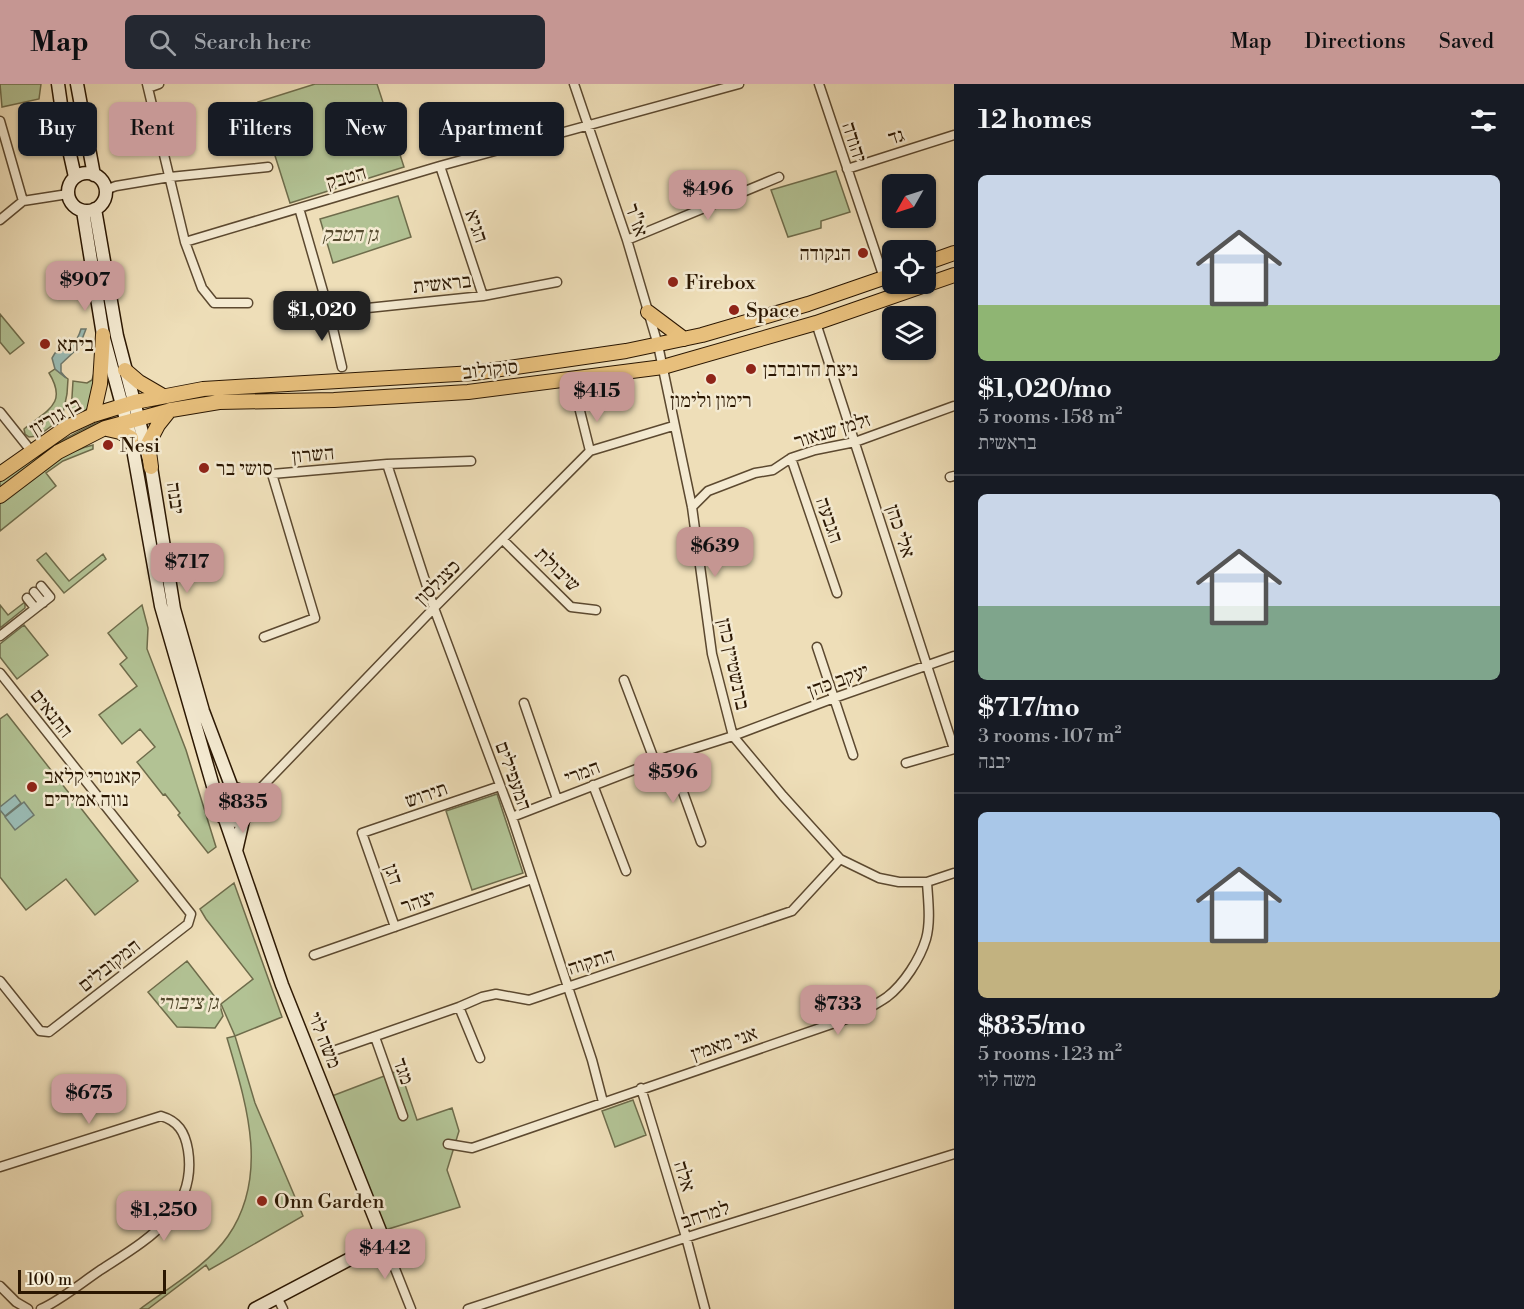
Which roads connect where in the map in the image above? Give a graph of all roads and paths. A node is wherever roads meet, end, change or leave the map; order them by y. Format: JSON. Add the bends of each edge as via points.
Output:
{"nodes":[{"id":1,"x":58,"y":84,"type":"edge"},
{"id":2,"x":77,"y":84,"type":"edge"},
{"id":3,"x":159,"y":84,"type":"edge"},
{"id":4,"x":574,"y":84,"type":"edge"},
{"id":5,"x":739,"y":84,"type":"edge"},
{"id":6,"x":819,"y":84,"type":"edge"},
{"id":7,"x":147,"y":86,"type":"edge"},
{"id":8,"x":0,"y":121,"type":"edge"},
{"id":9,"x":587,"y":127,"type":"junction"},
{"id":10,"x":954,"y":135,"type":"edge"},
{"id":11,"x":268,"y":166,"type":"dead end"},
{"id":12,"x":440,"y":166,"type":"junction"},
{"id":13,"x":848,"y":169,"type":"junction"},
{"id":14,"x":94,"y":175,"type":"junction"},
{"id":15,"x":75,"y":177,"type":"junction"},
{"id":16,"x":170,"y":177,"type":"junction"},
{"id":17,"x":779,"y":177,"type":"dead end"},
{"id":18,"x":105,"y":190,"type":"junction"},
{"id":19,"x":68,"y":194,"type":"junction"},
{"id":20,"x":23,"y":201,"type":"junction"},
{"id":21,"x":299,"y":208,"type":"junction"},
{"id":22,"x":89,"y":210,"type":"junction"},
{"id":23,"x":0,"y":220,"type":"edge"},
{"id":24,"x":627,"y":240,"type":"junction"},
{"id":25,"x":185,"y":242,"type":"junction"},
{"id":26,"x":954,"y":253,"type":"edge"},
{"id":27,"x":936,"y":259,"type":"edge"},
{"id":28,"x":882,"y":260,"type":"edge"},
{"id":29,"x":954,"y":275,"type":"edge"},
{"id":30,"x":882,"y":278,"type":"edge"},
{"id":31,"x":557,"y":282,"type":"dead end"},
{"id":32,"x":483,"y":296,"type":"junction"},
{"id":33,"x":248,"y":303,"type":"dead end"},
{"id":34,"x":329,"y":312,"type":"junction"},
{"id":35,"x":648,"y":312,"type":"junction"},
{"id":36,"x":816,"y":323,"type":"junction"},
{"id":37,"x":103,"y":335,"type":"junction"},
{"id":38,"x":684,"y":339,"type":"junction"},
{"id":39,"x":658,"y":345,"type":"junction"},
{"id":40,"x":342,"y":367,"type":"dead end"},
{"id":41,"x":663,"y":367,"type":"junction"},
{"id":42,"x":125,"y":370,"type":"junction"},
{"id":43,"x":164,"y":396,"type":"junction"},
{"id":44,"x":135,"y":402,"type":"junction"},
{"id":45,"x":578,"y":403,"type":"dead end"},
{"id":46,"x":122,"y":406,"type":"junction"},
{"id":47,"x":954,"y":406,"type":"edge"},
{"id":48,"x":171,"y":410,"type":"junction"},
{"id":49,"x":0,"y":412,"type":"edge"},
{"id":50,"x":93,"y":415,"type":"junction"},
{"id":51,"x":133,"y":420,"type":"junction"},
{"id":52,"x":673,"y":426,"type":"junction"},
{"id":53,"x":105,"y":428,"type":"junction"},
{"id":54,"x":131,"y":438,"type":"junction"},
{"id":55,"x":855,"y":442,"type":"junction"},
{"id":56,"x":590,"y":450,"type":"junction"},
{"id":57,"x":32,"y":452,"type":"junction"},
{"id":58,"x":791,"y":458,"type":"junction"},
{"id":59,"x":471,"y":461,"type":"dead end"},
{"id":60,"x":387,"y":464,"type":"junction"},
{"id":61,"x":152,"y":467,"type":"junction"},
{"id":62,"x":0,"y":474,"type":"edge"},
{"id":63,"x":0,"y":496,"type":"edge"},
{"id":64,"x":692,"y":507,"type":"junction"},
{"id":65,"x":503,"y":540,"type":"junction"},
{"id":66,"x":837,"y":592,"type":"dead end"},
{"id":67,"x":39,"y":606,"type":"junction"},
{"id":68,"x":434,"y":608,"type":"junction"},
{"id":69,"x":596,"y":610,"type":"dead end"},
{"id":70,"x":0,"y":636,"type":"edge"},
{"id":71,"x":264,"y":637,"type":"dead end"},
{"id":72,"x":817,"y":647,"type":"dead end"},
{"id":73,"x":954,"y":656,"type":"edge"},
{"id":74,"x":927,"y":665,"type":"junction"},
{"id":75,"x":0,"y":673,"type":"edge"},
{"id":76,"x":624,"y":680,"type":"dead end"},
{"id":77,"x":834,"y":698,"type":"junction"},
{"id":78,"x":524,"y":703,"type":"dead end"},
{"id":79,"x":733,"y":736,"type":"junction"},
{"id":80,"x":954,"y":749,"type":"edge"},
{"id":81,"x":853,"y":755,"type":"dead end"},
{"id":82,"x":670,"y":756,"type":"junction"},
{"id":83,"x":655,"y":762,"type":"junction"},
{"id":84,"x":906,"y":763,"type":"dead end"},
{"id":85,"x":594,"y":785,"type":"junction"},
{"id":86,"x":500,"y":786,"type":"junction"},
{"id":87,"x":232,"y":788,"type":"junction"},
{"id":88,"x":246,"y":796,"type":"junction"},
{"id":89,"x":557,"y":799,"type":"junction"},
{"id":90,"x":217,"y":800,"type":"junction"},
{"id":91,"x":244,"y":816,"type":"junction"},
{"id":92,"x":512,"y":817,"type":"junction"},
{"id":93,"x":225,"y":819,"type":"junction"},
{"id":94,"x":362,"y":833,"type":"joint"},
{"id":95,"x":701,"y":842,"type":"dead end"},
{"id":96,"x":236,"y":852,"type":"junction"},
{"id":97,"x":840,"y":859,"type":"junction"},
{"id":98,"x":626,"y":871,"type":"dead end"},
{"id":99,"x":954,"y":873,"type":"edge"},
{"id":100,"x":532,"y":879,"type":"junction"},
{"id":101,"x":927,"y":882,"type":"junction"},
{"id":102,"x":191,"y":914,"type":"joint"},
{"id":103,"x":395,"y":927,"type":"junction"},
{"id":104,"x":314,"y":954,"type":"dead end"},
{"id":105,"x":0,"y":981,"type":"edge"},
{"id":106,"x":567,"y":986,"type":"junction"},
{"id":107,"x":459,"y":1007,"type":"junction"},
{"id":108,"x":375,"y":1037,"type":"junction"},
{"id":109,"x":333,"y":1051,"type":"dead end"},
{"id":110,"x":480,"y":1058,"type":"dead end"},
{"id":111,"x":641,"y":1088,"type":"junction"},
{"id":112,"x":603,"y":1102,"type":"junction"},
{"id":113,"x":403,"y":1116,"type":"dead end"},
{"id":114,"x":448,"y":1144,"type":"dead end"},
{"id":115,"x":954,"y":1154,"type":"edge"},
{"id":116,"x":0,"y":1167,"type":"edge"},
{"id":117,"x":687,"y":1237,"type":"junction"},
{"id":118,"x":384,"y":1241,"type":"junction"},
{"id":119,"x":0,"y":1286,"type":"edge"},
{"id":120,"x":277,"y":1297,"type":"junction"},
{"id":121,"x":28,"y":1309,"type":"edge"},
{"id":122,"x":41,"y":1309,"type":"edge"},
{"id":123,"x":255,"y":1309,"type":"edge"},
{"id":124,"x":283,"y":1309,"type":"edge"},
{"id":125,"x":411,"y":1309,"type":"edge"},
{"id":126,"x":468,"y":1309,"type":"edge"},
{"id":127,"x":705,"y":1309,"type":"edge"}],
"edges":[{"from":1,"to":15,"type":"street"},
{"from":2,"to":14,"type":"street"},
{"from":3,"to":7,"type":"street"},
{"from":4,"to":9,"type":"street","name":"אז\"ר"},
{"from":5,"to":9,"type":"street","name":"הטבק"},
{"from":6,"to":13,"type":"street","name":"יהודה"},
{"from":7,"to":16,"type":"street"},
{"from":8,"to":20,"type":"street"},
{"from":9,"to":12,"type":"street","name":"הטבק"},
{"from":9,"to":24,"type":"street","name":"אז\"ר"},
{"from":10,"to":13,"type":"street","name":"גד"},
{"from":11,"to":16,"type":"street"},
{"from":12,"to":21,"type":"street","name":"הטבק"},
{"from":12,"to":32,"type":"street","name":"הגיא"},
{"from":13,"to":28,"type":"street","name":"יהודה"},
{"from":14,"to":15,"type":"street"},
{"from":14,"to":18,"type":"street"},
{"from":15,"to":19,"type":"street"},
{"from":16,"to":18,"type":"street"},
{"from":16,"to":25,"type":"street"},
{"from":17,"to":24,"type":"street"},
{"from":18,"to":22,"type":"street","via":[[103,201]]},
{"from":19,"to":20,"type":"street"},
{"from":19,"to":22,"type":"street","via":[[73,205]]},
{"from":20,"to":23,"type":"street"},
{"from":21,"to":25,"type":"street","name":"הטבק"},
{"from":21,"to":34,"type":"street"},
{"from":22,"to":37,"type":"street"},
{"from":22,"to":42,"type":"street","name":"יבנה"},
{"from":24,"to":35,"type":"street","name":"אז\"ר"},
{"from":25,"to":33,"type":"street","via":[[202,288],[214,303]]},
{"from":26,"to":27,"type":"main road"},
{"from":29,"to":36,"type":"main road","name":"סוקולוב"},
{"from":30,"to":38,"type":"main road","name":"סוקולוב","via":[[808,304]]},
{"from":31,"to":32,"type":"street","name":"בראשית"},
{"from":32,"to":34,"type":"street","name":"בראשית"},
{"from":34,"to":40,"type":"street"},
{"from":35,"to":38,"type":"main road"},
{"from":35,"to":39,"type":"street","name":"אז\"ר"},
{"from":36,"to":41,"type":"main road","name":"סוקולוב"},
{"from":36,"to":55,"type":"street","name":"אלי כהן"},
{"from":37,"to":46,"type":"street"},
{"from":37,"to":50,"type":"main road","via":[[100,384]]},
{"from":38,"to":39,"type":"main road","name":"סוקולוב"},
{"from":39,"to":41,"type":"street","name":"אז\"ר"},
{"from":39,"to":43,"type":"main road","name":"סוקולוב","via":[[474,373],[203,389]]},
{"from":41,"to":48,"type":"main road","name":"סוקולוב","via":[[468,392],[219,402]]},
{"from":41,"to":52,"type":"street","name":"ברנשטיין כהן"},
{"from":42,"to":43,"type":"main road"},
{"from":42,"to":44,"type":"street","name":"יבנה"},
{"from":43,"to":44,"type":"main road","name":"סוקולוב"},
{"from":44,"to":46,"type":"main road","name":"בן גוריון"},
{"from":44,"to":51,"type":"street","name":"יבנה"},
{"from":45,"to":56,"type":"street"},
{"from":46,"to":50,"type":"main road","name":"בן גוריון"},
{"from":46,"to":51,"type":"street"},
{"from":47,"to":55,"type":"street","name":"זלמן שנאור"},
{"from":48,"to":51,"type":"main road","name":"סוקולוב"},
{"from":48,"to":61,"type":"main road","via":[[148,444]]},
{"from":49,"to":57,"type":"street"},
{"from":50,"to":57,"type":"main road","name":"בן גוריון","via":[[67,427]]},
{"from":51,"to":53,"type":"main road","name":"בן גוריון"},
{"from":51,"to":54,"type":"street"},
{"from":51,"to":61,"type":"street","name":"יבנה"},
{"from":52,"to":56,"type":"street","name":"כצנלסון"},
{"from":52,"to":64,"type":"street","name":"ברנשטיין כהן"},
{"from":53,"to":54,"type":"main road"},
{"from":53,"to":63,"type":"main road","name":"בן גוריון","via":[[58,452]]},
{"from":54,"to":90,"type":"street","via":[[161,606]]},
{"from":55,"to":58,"type":"street","name":"זלמן שנאור"},
{"from":55,"to":74,"type":"street","name":"אלי כהן"},
{"from":56,"to":65,"type":"street","name":"כצנלסון"},
{"from":57,"to":62,"type":"main road","name":"בן גוריון"},
{"from":58,"to":64,"type":"street","name":"זלמן שנאור","via":[[773,470],[708,491]]},
{"from":58,"to":66,"type":"street","name":"הגבעה"},
{"from":59,"to":60,"type":"street","name":"השרון"},
{"from":60,"to":68,"type":"street","name":"המעפילים"},
{"from":60,"to":71,"type":"street","name":"השרון","via":[[272,474],[315,618]]},
{"from":61,"to":87,"type":"street","name":"יבנה","via":[[174,609],[203,711]]},
{"from":64,"to":79,"type":"street","name":"ברנשטיין כהן","via":[[712,654]]},
{"from":65,"to":68,"type":"street","name":"כצנלסון"},
{"from":65,"to":69,"type":"street","name":"שיבולת","via":[[571,606]]},
{"from":67,"to":67,"type":"street","via":[[50,597],[34,592]]},
{"from":67,"to":70,"type":"street"},
{"from":68,"to":86,"type":"street","name":"המעפילים"},
{"from":68,"to":88,"type":"street","name":"כצנלסון","via":[[257,792]]},
{"from":72,"to":77,"type":"street"},
{"from":73,"to":74,"type":"street","name":"יעקב כהן"},
{"from":74,"to":77,"type":"street","name":"יעקב כהן"},
{"from":74,"to":80,"type":"street","name":"אלי כהן"},
{"from":75,"to":102,"type":"street","name":"התנאים"},
{"from":76,"to":83,"type":"street"},
{"from":77,"to":79,"type":"street","name":"יעקב כהן"},
{"from":77,"to":81,"type":"street"},
{"from":78,"to":89,"type":"street"},
{"from":79,"to":82,"type":"street","name":"המרי"},
{"from":79,"to":97,"type":"street","name":"ברנשטיין כהן"},
{"from":80,"to":84,"type":"street","name":"אלי כהן"},
{"from":82,"to":83,"type":"street","name":"המרי"},
{"from":82,"to":95,"type":"street"},
{"from":83,"to":85,"type":"street","name":"המרי"},
{"from":85,"to":89,"type":"street","name":"המרי"},
{"from":85,"to":98,"type":"street"},
{"from":86,"to":92,"type":"street","name":"המעפילים"},
{"from":86,"to":94,"type":"street","name":"תירוש"},
{"from":87,"to":88,"type":"street"},
{"from":87,"to":90,"type":"street"},
{"from":88,"to":91,"type":"street","via":[[249,806]]},
{"from":89,"to":92,"type":"street","name":"המרי"},
{"from":90,"to":93,"type":"street","via":[[218,811]]},
{"from":91,"to":93,"type":"street"},
{"from":91,"to":96,"type":"street"},
{"from":92,"to":100,"type":"street","name":"המעפילים"},
{"from":93,"to":96,"type":"street","name":"משה לוי"},
{"from":94,"to":103,"type":"street","name":"דגן"},
{"from":96,"to":118,"type":"street","name":"משה לוי","via":[[282,984]]},
{"from":97,"to":101,"type":"street","via":[[879,879]]},
{"from":97,"to":106,"type":"street","name":"התקוה","via":[[792,911]]},
{"from":99,"to":101,"type":"street"},
{"from":100,"to":103,"type":"street","name":"יצהר"},
{"from":100,"to":106,"type":"street","name":"המעפילים"},
{"from":101,"to":111,"type":"street","name":"אני מאמין","via":[[926,939],[905,977],[887,996],[855,1016]]},
{"from":102,"to":105,"type":"street","name":"המקובלים","via":[[188,924],[49,1032],[40,1030]]},
{"from":103,"to":104,"type":"street","name":"יצהר"},
{"from":106,"to":107,"type":"street","name":"התקוה","via":[[529,1000],[496,994]]},
{"from":106,"to":112,"type":"street","name":"המעפילים"},
{"from":107,"to":108,"type":"street","name":"התקוה"},
{"from":107,"to":110,"type":"street"},
{"from":108,"to":109,"type":"street","name":"התקוה"},
{"from":108,"to":113,"type":"street","name":"מגד"},
{"from":111,"to":112,"type":"street","name":"אני מאמין"},
{"from":111,"to":117,"type":"street","name":"אלה"},
{"from":112,"to":114,"type":"street","name":"אני מאמין","via":[[472,1148]]},
{"from":115,"to":117,"type":"street","name":"למרחב"},
{"from":116,"to":122,"type":"street","via":[[154,1117],[176,1122],[183,1133],[190,1165],[187,1189],[167,1221],[147,1239]]},
{"from":117,"to":126,"type":"street","name":"למרחב"},
{"from":117,"to":127,"type":"street","name":"אלה"},
{"from":118,"to":120,"type":"street"},
{"from":118,"to":125,"type":"street"},
{"from":119,"to":121,"type":"street"},
{"from":120,"to":123,"type":"street"},
{"from":120,"to":124,"type":"street"}]}
